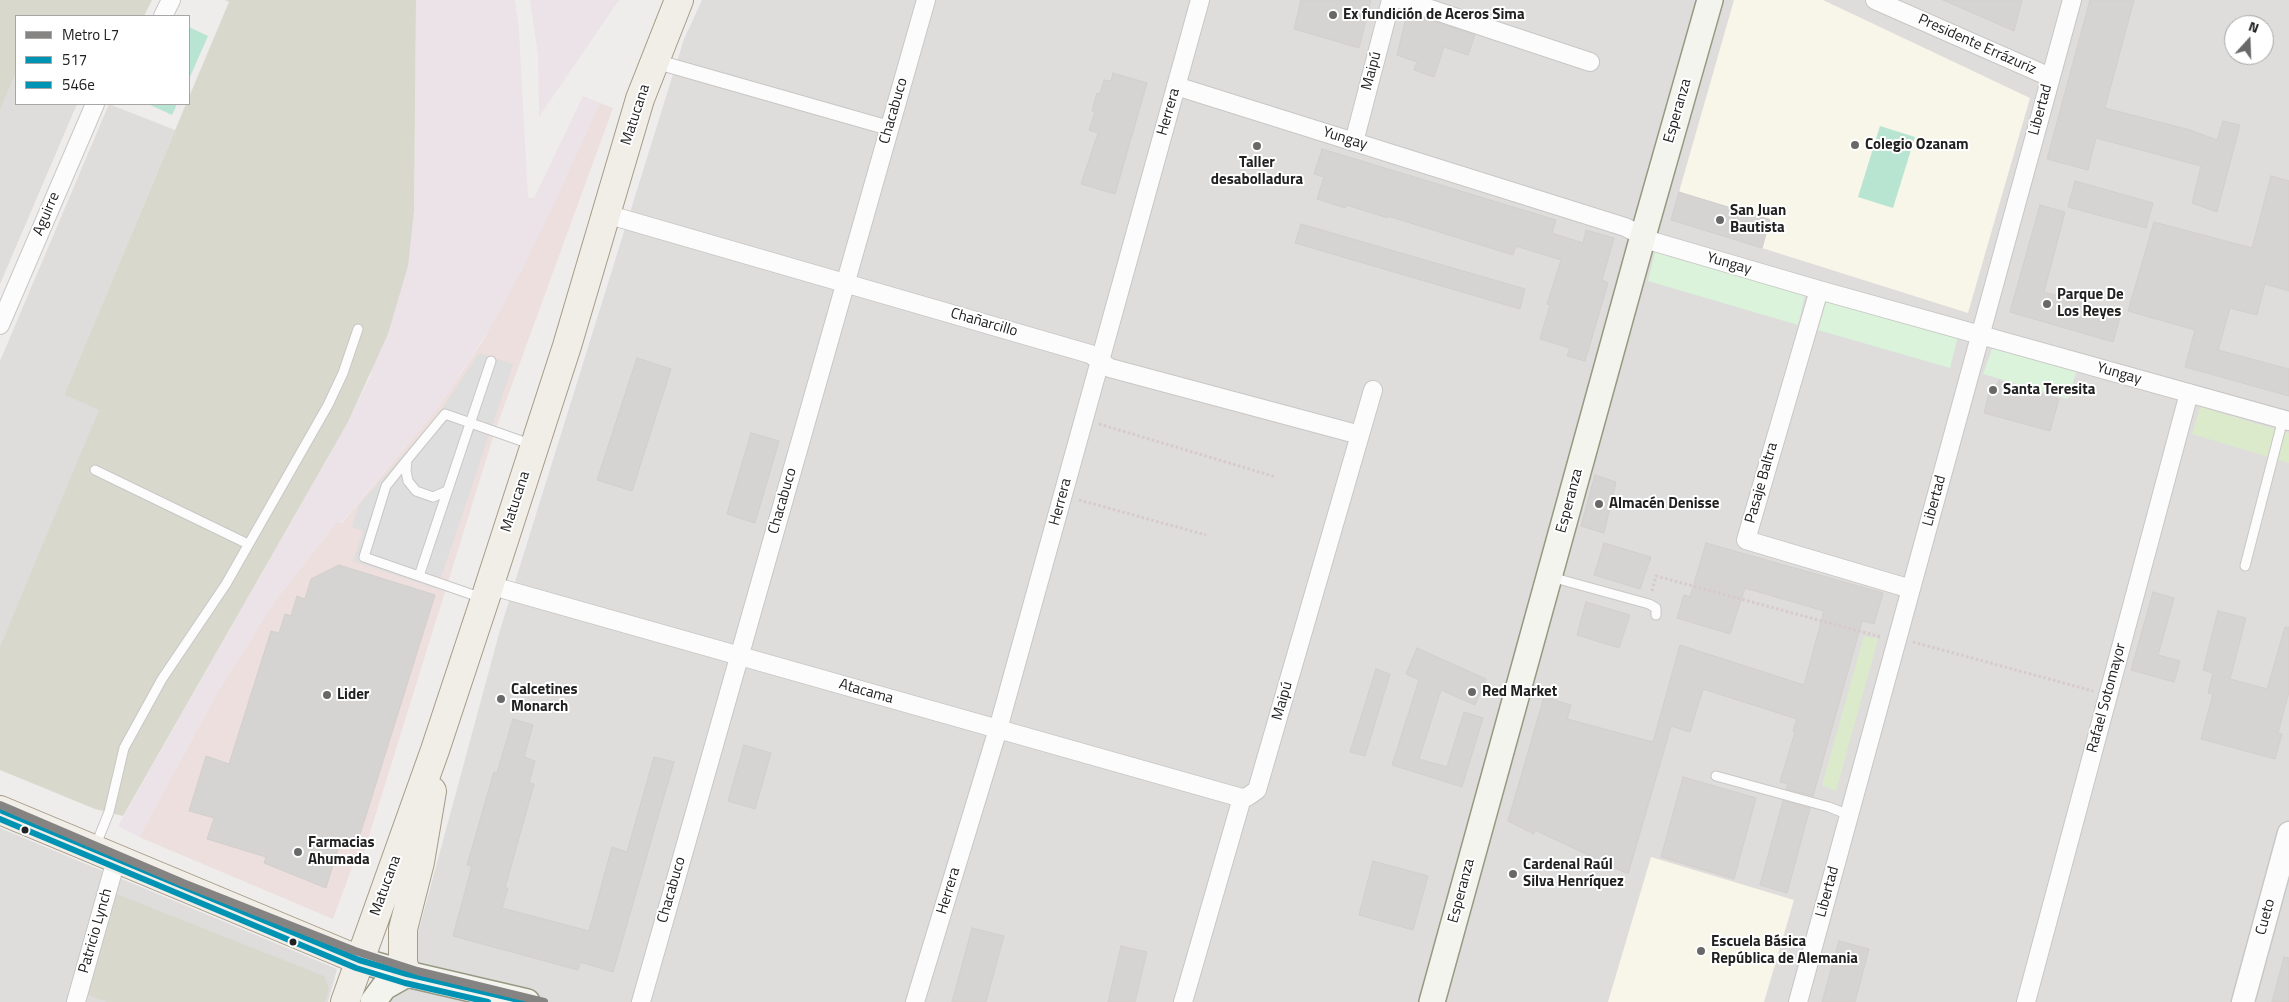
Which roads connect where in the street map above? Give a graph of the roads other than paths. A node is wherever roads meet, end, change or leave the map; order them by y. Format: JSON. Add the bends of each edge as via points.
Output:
{"nodes":[{"id":1,"x":172,"y":0,"type":"edge"},
{"id":2,"x":679,"y":0,"type":"edge"},
{"id":3,"x":926,"y":0,"type":"edge"},
{"id":4,"x":1200,"y":0,"type":"edge"},
{"id":5,"x":1391,"y":0,"type":"edge"},
{"id":6,"x":1403,"y":0,"type":"edge"},
{"id":7,"x":1710,"y":0,"type":"edge"},
{"id":8,"x":1875,"y":0,"type":"edge"},
{"id":9,"x":2072,"y":0,"type":"edge"},
{"id":10,"x":164,"y":15,"type":"edge"},
{"id":11,"x":654,"y":61,"type":"junction"},
{"id":12,"x":1590,"y":62,"type":"dead end"},
{"id":13,"x":2050,"y":77,"type":"junction"},
{"id":14,"x":1176,"y":86,"type":"junction"},
{"id":15,"x":95,"y":105,"type":"edge"},
{"id":16,"x":889,"y":128,"type":"junction"},
{"id":17,"x":1354,"y":142,"type":"junction"},
{"id":18,"x":606,"y":214,"type":"junction"},
{"id":19,"x":1643,"y":236,"type":"junction"},
{"id":20,"x":844,"y":283,"type":"junction"},
{"id":21,"x":1819,"y":290,"type":"junction"},
{"id":22,"x":0,"y":325,"type":"edge"},
{"id":23,"x":358,"y":329,"type":"dead end"},
{"id":24,"x":1980,"y":335,"type":"junction"},
{"id":25,"x":491,"y":361,"type":"dead end"},
{"id":26,"x":1100,"y":361,"type":"junction"},
{"id":27,"x":1373,"y":390,"type":"dead end"},
{"id":28,"x":2188,"y":393,"type":"junction"},
{"id":29,"x":2286,"y":420,"type":"edge"},
{"id":30,"x":470,"y":423,"type":"junction"},
{"id":31,"x":1360,"y":435,"type":"junction"},
{"id":32,"x":534,"y":445,"type":"junction"},
{"id":33,"x":407,"y":460,"type":"junction"},
{"id":34,"x":96,"y":470,"type":"dead end"},
{"id":35,"x":447,"y":492,"type":"junction"},
{"id":36,"x":248,"y":544,"type":"junction"},
{"id":37,"x":2244,"y":566,"type":"dead end"},
{"id":38,"x":419,"y":576,"type":"junction"},
{"id":39,"x":1549,"y":576,"type":"junction"},
{"id":40,"x":1911,"y":588,"type":"junction"},
{"id":41,"x":487,"y":592,"type":"junction"},
{"id":42,"x":1656,"y":615,"type":"dead end"},
{"id":43,"x":739,"y":656,"type":"junction"},
{"id":44,"x":998,"y":729,"type":"junction"},
{"id":45,"x":435,"y":750,"type":"junction"},
{"id":46,"x":1716,"y":776,"type":"dead end"},
{"id":47,"x":1242,"y":798,"type":"junction"},
{"id":48,"x":0,"y":810,"type":"edge"},
{"id":49,"x":1849,"y":815,"type":"junction"},
{"id":50,"x":2289,"y":833,"type":"edge"},
{"id":51,"x":105,"y":855,"type":"junction"},
{"id":52,"x":359,"y":960,"type":"junction"},
{"id":53,"x":407,"y":974,"type":"junction"},
{"id":54,"x":76,"y":1002,"type":"edge"},
{"id":55,"x":345,"y":1002,"type":"edge"},
{"id":56,"x":373,"y":1002,"type":"edge"},
{"id":57,"x":527,"y":1002,"type":"edge"},
{"id":58,"x":641,"y":1002,"type":"edge"},
{"id":59,"x":915,"y":1002,"type":"edge"},
{"id":60,"x":1183,"y":1002,"type":"edge"},
{"id":61,"x":1432,"y":1002,"type":"edge"},
{"id":62,"x":1798,"y":1002,"type":"edge"},
{"id":63,"x":2026,"y":1002,"type":"edge"},
{"id":64,"x":2243,"y":1002,"type":"edge"}],
"edges":[{"from":1,"to":10,"type":"street"},
{"from":2,"to":11,"type":"main road","name":"Matucana"},
{"from":3,"to":16,"type":"street","name":"Chacabuco"},
{"from":4,"to":14,"type":"street","name":"Herrera"},
{"from":5,"to":17,"type":"street","name":"Maipú"},
{"from":6,"to":12,"type":"street"},
{"from":7,"to":19,"type":"main road","name":"Esperanza"},
{"from":8,"to":13,"type":"street","name":"Presidente Errázuriz"},
{"from":9,"to":13,"type":"street","name":"Libertad"},
{"from":11,"to":16,"type":"street"},
{"from":11,"to":18,"type":"main road","name":"Matucana"},
{"from":13,"to":24,"type":"street","name":"Libertad"},
{"from":14,"to":17,"type":"street","name":"Yungay"},
{"from":14,"to":26,"type":"street","name":"Herrera"},
{"from":15,"to":22,"type":"street","name":"Aguirre"},
{"from":16,"to":20,"type":"street","name":"Chacabuco"},
{"from":17,"to":19,"type":"street","name":"Yungay","via":[[1626,227]]},
{"from":18,"to":20,"type":"street","name":"Chañarcillo"},
{"from":18,"to":32,"type":"main road","name":"Matucana"},
{"from":19,"to":21,"type":"street","name":"Yungay"},
{"from":19,"to":39,"type":"main road","name":"Esperanza"},
{"from":20,"to":26,"type":"street","name":"Chañarcillo","via":[[1090,354]]},
{"from":20,"to":43,"type":"street","name":"Chacabuco"},
{"from":21,"to":24,"type":"street","name":"Yungay"},
{"from":21,"to":40,"type":"street","name":"Pasaje Baltra","via":[[1746,540]]},
{"from":23,"to":36,"type":"lane","via":[[343,374],[328,405]]},
{"from":24,"to":28,"type":"street","name":"Yungay"},
{"from":24,"to":40,"type":"street","name":"Libertad"},
{"from":25,"to":30,"type":"lane"},
{"from":26,"to":31,"type":"street","name":"Chañarcillo","via":[[1110,368]]},
{"from":26,"to":44,"type":"street","name":"Herrera"},
{"from":27,"to":31,"type":"street","name":"Maipú"},
{"from":28,"to":29,"type":"street","name":"Yungay"},
{"from":28,"to":63,"type":"street","name":"Rafael Sotomayor"},
{"from":29,"to":37,"type":"lane"},
{"from":30,"to":32,"type":"lane"},
{"from":30,"to":33,"type":"lane","via":[[446,414]]},
{"from":30,"to":35,"type":"lane"},
{"from":31,"to":47,"type":"street","name":"Maipú","via":[[1257,790]]},
{"from":32,"to":41,"type":"main road","name":"Matucana"},
{"from":33,"to":35,"type":"lane","via":[[408,481],[416,491],[433,497]]},
{"from":33,"to":38,"type":"lane","via":[[386,486],[364,557]]},
{"from":34,"to":36,"type":"lane"},
{"from":35,"to":38,"type":"lane"},
{"from":36,"to":51,"type":"lane","via":[[226,584],[162,679],[124,748],[109,812]]},
{"from":38,"to":41,"type":"lane"},
{"from":39,"to":42,"type":"lane","via":[[1649,604],[1656,608]]},
{"from":39,"to":61,"type":"main road","name":"Esperanza"},
{"from":40,"to":49,"type":"street","name":"Libertad"},
{"from":41,"to":43,"type":"street","name":"Atacama"},
{"from":41,"to":45,"type":"main road","name":"Matucana"},
{"from":43,"to":44,"type":"street","name":"Atacama"},
{"from":43,"to":58,"type":"street","name":"Chacabuco"},
{"from":44,"to":47,"type":"street","name":"Atacama"},
{"from":44,"to":59,"type":"street","name":"Herrera"},
{"from":45,"to":52,"type":"main road","name":"Matucana"},
{"from":45,"to":53,"type":"main road","via":[[427,828],[403,929],[403,964]]},
{"from":46,"to":49,"type":"lane"},
{"from":47,"to":60,"type":"street"},
{"from":48,"to":51,"type":"main road"},
{"from":49,"to":62,"type":"street","name":"Libertad"},
{"from":50,"to":64,"type":"street","name":"Cueto"},
{"from":51,"to":52,"type":"main road"},
{"from":51,"to":54,"type":"street","name":"Patricio Lynch"},
{"from":52,"to":53,"type":"main road"},
{"from":52,"to":55,"type":"main road","name":"Matucana"},
{"from":53,"to":56,"type":"main road","via":[[384,987]]},
{"from":53,"to":57,"type":"main road"}]}
